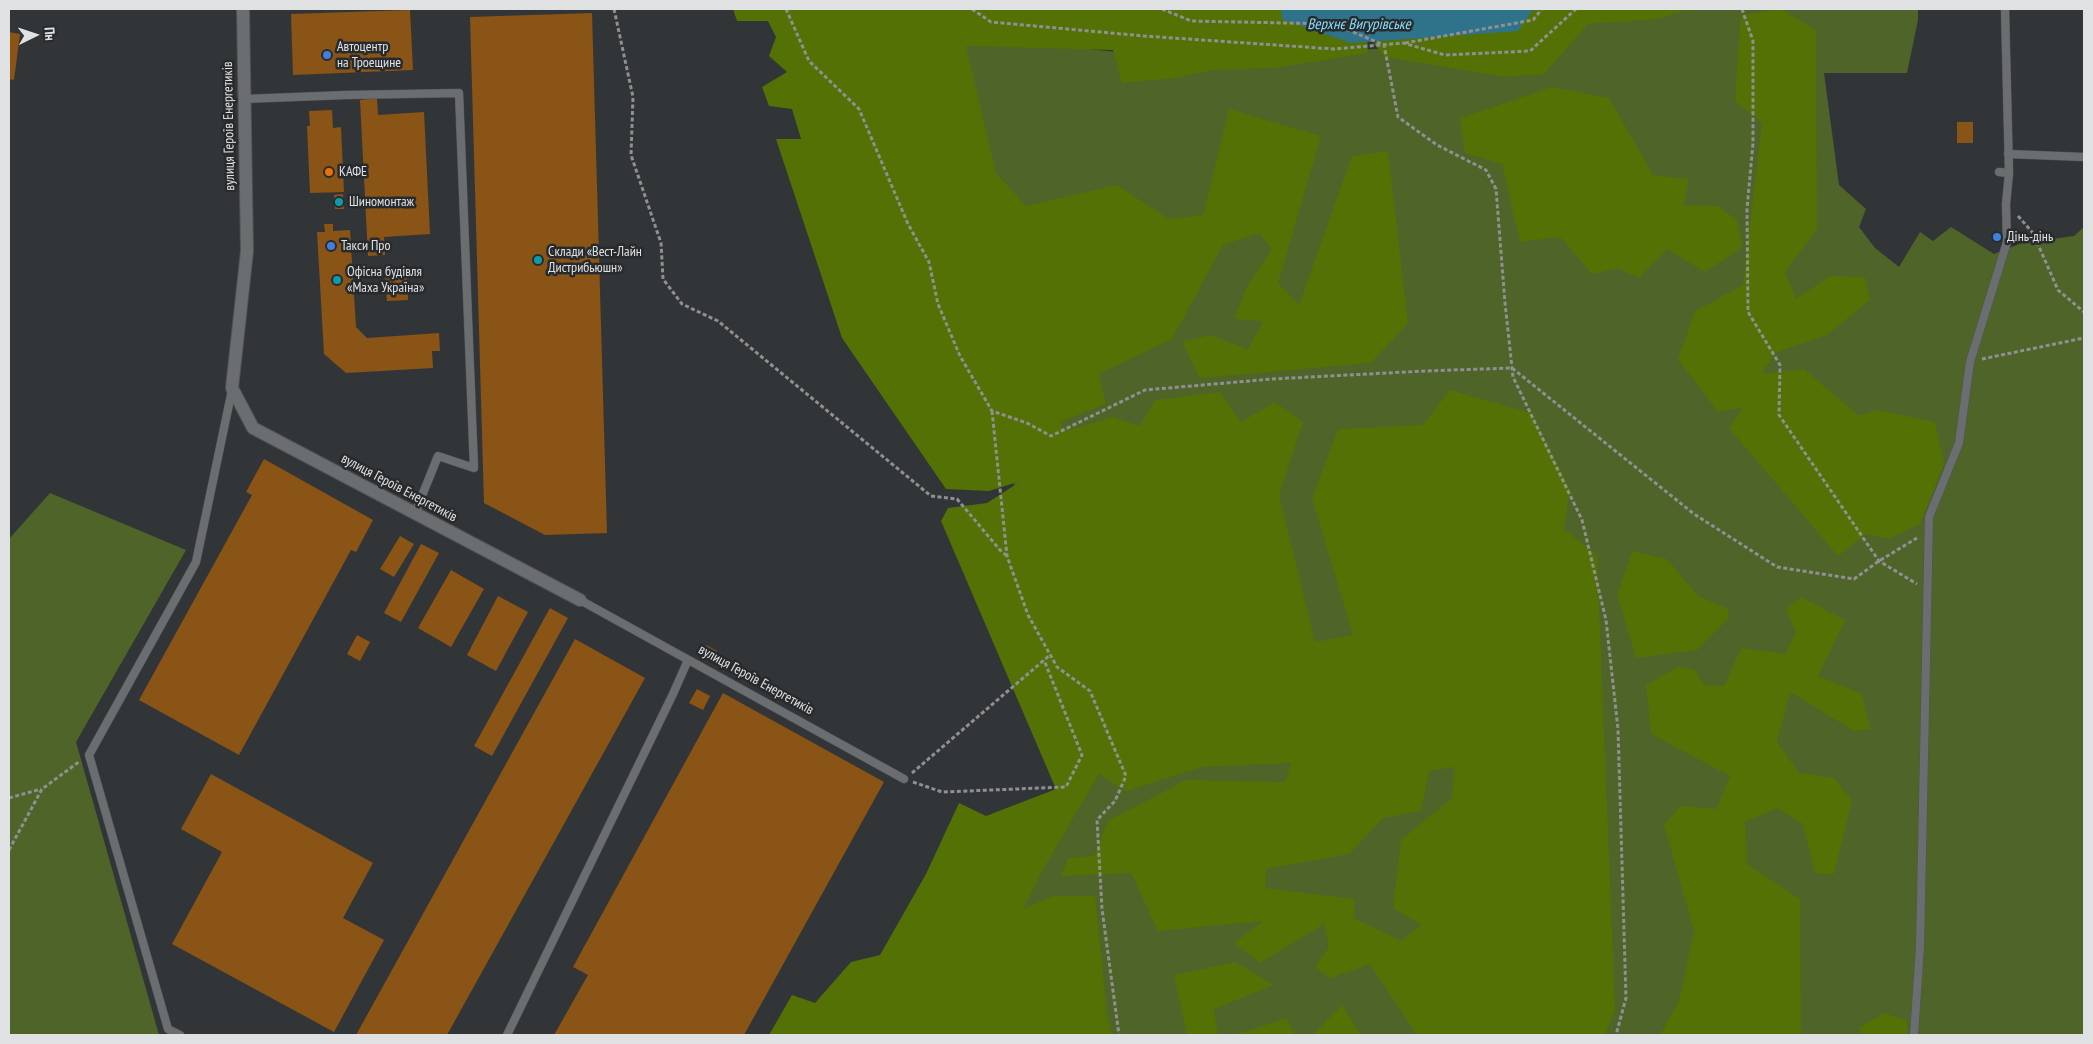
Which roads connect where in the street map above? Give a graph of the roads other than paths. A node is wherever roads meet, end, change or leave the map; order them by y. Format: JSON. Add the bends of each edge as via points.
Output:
{"nodes":[{"id":1,"x":242,"y":9,"type":"edge"},
{"id":2,"x":2005,"y":9,"type":"edge"},
{"id":3,"x":244,"y":99,"type":"junction"},
{"id":4,"x":2008,"y":154,"type":"junction"},
{"id":5,"x":2084,"y":157,"type":"edge"},
{"id":6,"x":1999,"y":172,"type":"dead end"},
{"id":7,"x":2009,"y":173,"type":"junction"},
{"id":8,"x":232,"y":388,"type":"junction"},
{"id":9,"x":415,"y":513,"type":"junction"},
{"id":10,"x":580,"y":600,"type":"joint"},
{"id":11,"x":688,"y":660,"type":"junction"},
{"id":12,"x":904,"y":779,"type":"road end"},
{"id":13,"x":180,"y":1035,"type":"edge"},
{"id":14,"x":507,"y":1035,"type":"edge"},
{"id":15,"x":1914,"y":1035,"type":"edge"}],
"edges":[{"from":1,"to":3,"type":"street","name":"вулиця Героїв Енергетиків"},
{"from":2,"to":4,"type":"lane"},
{"from":3,"to":8,"type":"street","name":"вулиця Героїв Енергетиків","via":[[247,251]]},
{"from":3,"to":9,"type":"lane","via":[[459,93],[474,468],[438,456]]},
{"from":4,"to":5,"type":"lane"},
{"from":4,"to":7,"type":"lane"},
{"from":6,"to":7,"type":"lane"},
{"from":7,"to":15,"type":"lane","via":[[2007,242],[1970,362],[1959,443],[1929,517],[1920,947]]},
{"from":8,"to":9,"type":"street","name":"вулиця Героїв Енергетиків","via":[[253,428]]},
{"from":8,"to":13,"type":"lane","via":[[196,562],[89,755],[168,1029]]},
{"from":9,"to":10,"type":"street","name":"вулиця Героїв Енергетиків"},
{"from":10,"to":11,"type":"lane","name":"вулиця Героїв Енергетиків"},
{"from":11,"to":12,"type":"lane","name":"вулиця Героїв Енергетиків"},
{"from":11,"to":14,"type":"lane"}]}
